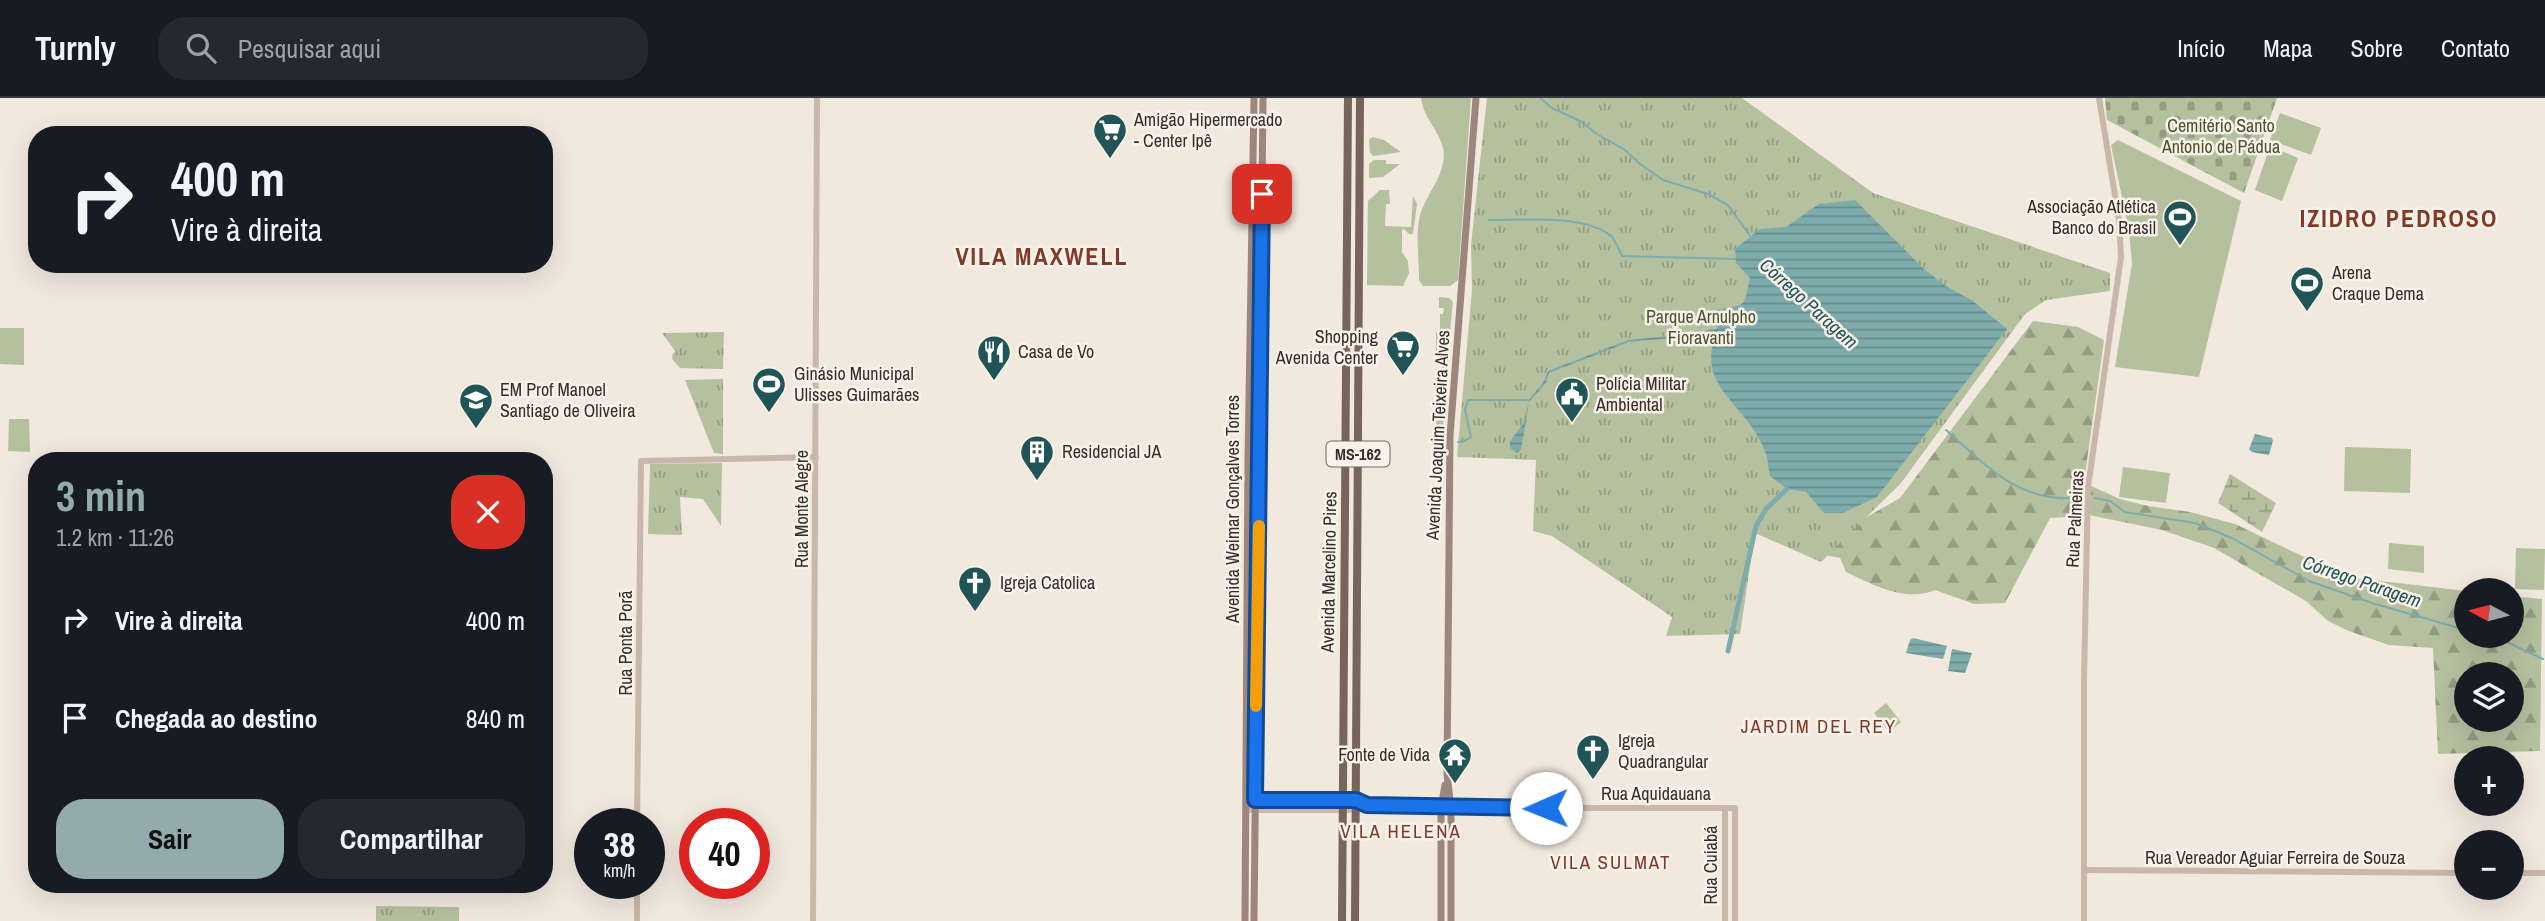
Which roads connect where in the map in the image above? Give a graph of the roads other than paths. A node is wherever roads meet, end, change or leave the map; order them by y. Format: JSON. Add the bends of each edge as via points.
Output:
{"nodes":[{"id":1,"x":817,"y":98,"type":"edge"},
{"id":2,"x":1254,"y":98,"type":"edge"},
{"id":3,"x":1263,"y":98,"type":"edge"},
{"id":4,"x":1348,"y":98,"type":"edge"},
{"id":5,"x":1360,"y":98,"type":"edge"},
{"id":6,"x":1476,"y":98,"type":"edge"},
{"id":7,"x":2099,"y":98,"type":"edge"},
{"id":8,"x":1348,"y":202,"type":"junction"},
{"id":9,"x":1360,"y":202,"type":"junction"},
{"id":10,"x":816,"y":457,"type":"junction"},
{"id":11,"x":1345,"y":546,"type":"junction"},
{"id":12,"x":1357,"y":546,"type":"junction"},
{"id":13,"x":1345,"y":628,"type":"junction"},
{"id":14,"x":1357,"y":629,"type":"junction"},
{"id":15,"x":1447,"y":774,"type":"junction"},
{"id":16,"x":1246,"y":800,"type":"junction"},
{"id":17,"x":1255,"y":800,"type":"junction"},
{"id":18,"x":1299,"y":800,"type":"junction"},
{"id":19,"x":1343,"y":800,"type":"junction"},
{"id":20,"x":1356,"y":805,"type":"junction"},
{"id":21,"x":637,"y":808,"type":"edge"},
{"id":22,"x":1441,"y":808,"type":"junction"},
{"id":23,"x":1451,"y":808,"type":"junction"},
{"id":24,"x":1725,"y":808,"type":"junction"},
{"id":25,"x":1735,"y":808,"type":"joint"},
{"id":26,"x":1299,"y":810,"type":"junction"},
{"id":27,"x":1343,"y":810,"type":"junction"},
{"id":28,"x":1251,"y":811,"type":"junction"},
{"id":29,"x":2084,"y":870,"type":"junction"},
{"id":30,"x":2454,"y":873,"type":"edge"},
{"id":31,"x":2524,"y":873,"type":"edge"},
{"id":32,"x":2545,"y":873,"type":"edge"},
{"id":33,"x":637,"y":899,"type":"edge"},
{"id":34,"x":637,"y":921,"type":"edge"},
{"id":35,"x":813,"y":921,"type":"edge"},
{"id":36,"x":1245,"y":921,"type":"edge"},
{"id":37,"x":1254,"y":921,"type":"edge"},
{"id":38,"x":1342,"y":921,"type":"edge"},
{"id":39,"x":1355,"y":921,"type":"edge"},
{"id":40,"x":1441,"y":921,"type":"edge"},
{"id":41,"x":1451,"y":921,"type":"edge"},
{"id":42,"x":1725,"y":921,"type":"edge"},
{"id":43,"x":1735,"y":921,"type":"edge"},
{"id":44,"x":2084,"y":921,"type":"edge"}],
"edges":[{"from":1,"to":10,"type":"street","name":"Rua Monte Alegre"},
{"from":2,"to":16,"type":"main road","name":"Avenida Weimar Gonçalves Torres"},
{"from":3,"to":17,"type":"main road","name":"Avenida Weimar Gonçalves Torres"},
{"from":4,"to":8,"type":"main road","name":"Avenida Marcelino Pires","number":"MS-162"},
{"from":5,"to":9,"type":"main road","name":"Avenida Marcelino Pires","number":"MS-162"},
{"from":6,"to":15,"type":"main road","name":"Avenida Joaquim Teixeira Alves","via":[[1450,436]]},
{"from":7,"to":29,"type":"street","name":"Rua Palmeiras","via":[[2122,257],[2088,487]]},
{"from":8,"to":9,"type":"main road"},
{"from":8,"to":11,"type":"main road","name":"Avenida Marcelino Pires","number":"MS-162"},
{"from":9,"to":12,"type":"main road","name":"Avenida Marcelino Pires","number":"MS-162"},
{"from":10,"to":21,"type":"street","name":"Rua Ponta Porã","via":[[641,461]]},
{"from":10,"to":35,"type":"street","name":"Rua Monte Alegre"},
{"from":11,"to":12,"type":"main road"},
{"from":11,"to":13,"type":"main road","name":"Avenida Marcelino Pires","number":"MS-162"},
{"from":12,"to":14,"type":"main road","name":"Avenida Marcelino Pires","number":"MS-162"},
{"from":13,"to":14,"type":"main road"},
{"from":13,"to":19,"type":"main road","name":"Avenida Marcelino Pires","number":"MS-162"},
{"from":14,"to":20,"type":"main road","name":"Avenida Marcelino Pires","number":"MS-162"},
{"from":15,"to":22,"type":"main road","name":"Avenida Joaquim Teixeira Alves"},
{"from":15,"to":23,"type":"main road","name":"Avenida Joaquim Teixeira Alves"},
{"from":16,"to":17,"type":"street","name":"Rua Aquidauana"},
{"from":16,"to":28,"type":"main road","name":"Avenida Weimar Gonçalves Torres"},
{"from":17,"to":18,"type":"street","name":"Rua Aquidauana"},
{"from":17,"to":28,"type":"main road","name":"Avenida Weimar Gonçalves Torres"},
{"from":18,"to":19,"type":"street","name":"Rua Aquidauana"},
{"from":18,"to":26,"type":"street"},
{"from":19,"to":20,"type":"street","name":"Rua Aquidauana"},
{"from":19,"to":27,"type":"main road","name":"Avenida Marcelino Pires","number":"MS-162"},
{"from":20,"to":22,"type":"street","name":"Rua Aquidauana"},
{"from":20,"to":27,"type":"street","name":"Rua Aquidauana"},
{"from":20,"to":39,"type":"main road","name":"Avenida Marcelino Pires","number":"MS-162"},
{"from":22,"to":23,"type":"street","name":"Rua Aquidauana"},
{"from":22,"to":40,"type":"main road","name":"Avenida Joaquim Teixeira Alves"},
{"from":23,"to":24,"type":"street","name":"Rua Aquidauana"},
{"from":23,"to":41,"type":"main road","name":"Avenida Joaquim Teixeira Alves"},
{"from":24,"to":25,"type":"street","name":"Rua Aquidauana"},
{"from":24,"to":42,"type":"street","name":"Rua Cuiabá"},
{"from":25,"to":43,"type":"street","name":"Rua Cuiabá"},
{"from":26,"to":27,"type":"street","name":"Rua Aquidauana"},
{"from":26,"to":28,"type":"street","name":"Rua Aquidauana"},
{"from":27,"to":38,"type":"main road","name":"Avenida Marcelino Pires","number":"MS-162"},
{"from":28,"to":36,"type":"main road","name":"Avenida Weimar Gonçalves Torres"},
{"from":28,"to":37,"type":"main road","name":"Avenida Weimar Gonçalves Torres"},
{"from":29,"to":30,"type":"street","name":"Rua Vereador Aguiar Ferreira de Souza"},
{"from":29,"to":44,"type":"street","name":"Rua Palmeiras"},
{"from":31,"to":32,"type":"street"},
{"from":33,"to":34,"type":"street"}]}
